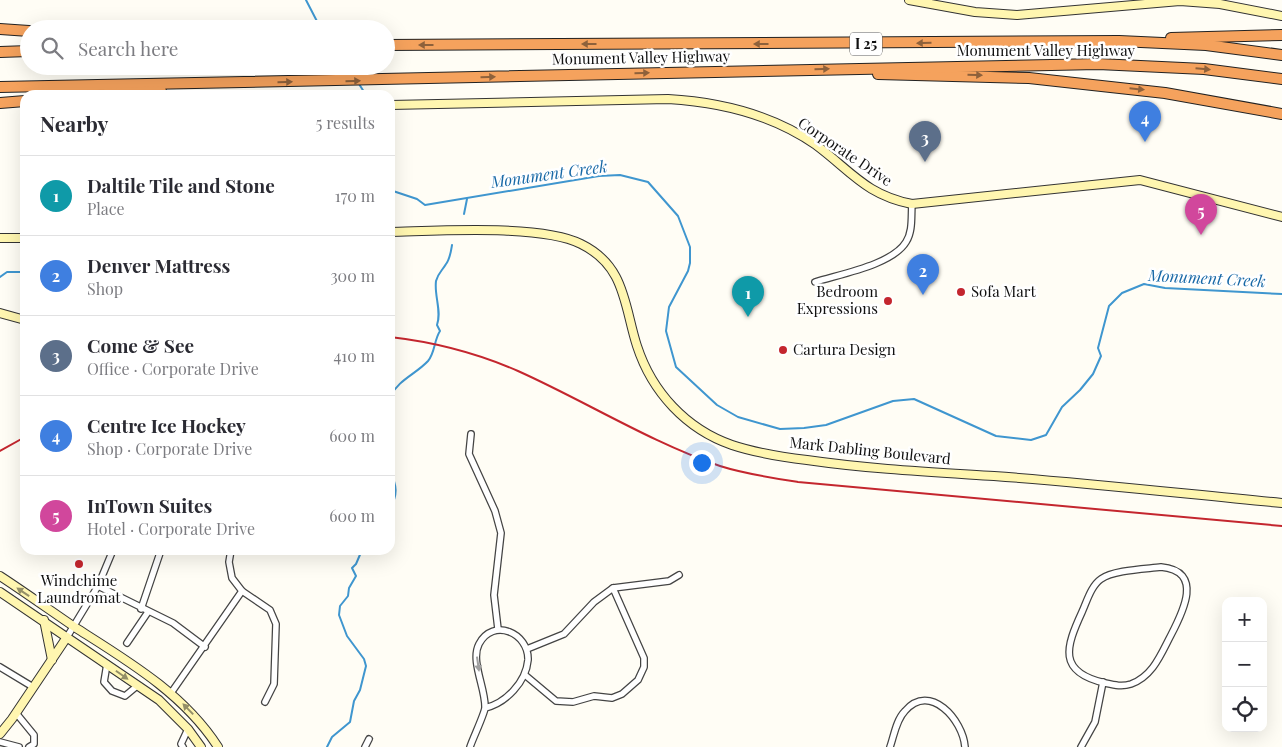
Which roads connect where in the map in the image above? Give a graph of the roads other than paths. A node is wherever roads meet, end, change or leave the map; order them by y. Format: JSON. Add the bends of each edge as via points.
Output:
{"nodes":[{"id":1,"x":909,"y":0,"type":"edge"},
{"id":2,"x":1282,"y":16,"type":"edge"},
{"id":3,"x":0,"y":29,"type":"edge"},
{"id":4,"x":20,"y":30,"type":"edge"},
{"id":5,"x":1282,"y":36,"type":"edge"},
{"id":6,"x":1095,"y":41,"type":"junction"},
{"id":7,"x":395,"y":45,"type":"edge"},
{"id":8,"x":20,"y":51,"type":"edge"},
{"id":9,"x":0,"y":52,"type":"edge"},
{"id":10,"x":1282,"y":55,"type":"edge"},
{"id":11,"x":840,"y":68,"type":"junction"},
{"id":12,"x":1282,"y":79,"type":"edge"},
{"id":13,"x":249,"y":82,"type":"junction"},
{"id":14,"x":0,"y":87,"type":"edge"},
{"id":15,"x":172,"y":90,"type":"edge"},
{"id":16,"x":20,"y":101,"type":"edge"},
{"id":17,"x":0,"y":103,"type":"edge"},
{"id":18,"x":395,"y":105,"type":"edge"},
{"id":19,"x":1282,"y":114,"type":"edge"},
{"id":20,"x":912,"y":204,"type":"junction"},
{"id":21,"x":1282,"y":216,"type":"edge"},
{"id":22,"x":395,"y":232,"type":"edge"},
{"id":23,"x":0,"y":238,"type":"edge"},
{"id":24,"x":20,"y":238,"type":"edge"},
{"id":25,"x":815,"y":282,"type":"dead end"},
{"id":26,"x":0,"y":313,"type":"edge"},
{"id":27,"x":20,"y":319,"type":"edge"},
{"id":28,"x":470,"y":434,"type":"dead end"},
{"id":29,"x":1282,"y":503,"type":"edge"},
{"id":30,"x":111,"y":555,"type":"edge"},
{"id":31,"x":159,"y":555,"type":"edge"},
{"id":32,"x":230,"y":555,"type":"edge"},
{"id":33,"x":679,"y":575,"type":"dead end"},
{"id":34,"x":0,"y":576,"type":"edge"},
{"id":35,"x":98,"y":586,"type":"junction"},
{"id":36,"x":613,"y":588,"type":"junction"},
{"id":37,"x":242,"y":590,"type":"junction"},
{"id":38,"x":0,"y":592,"type":"edge"},
{"id":39,"x":141,"y":609,"type":"junction"},
{"id":40,"x":148,"y":612,"type":"junction"},
{"id":41,"x":44,"y":620,"type":"junction"},
{"id":42,"x":74,"y":626,"type":"junction"},
{"id":43,"x":498,"y":629,"type":"junction"},
{"id":44,"x":67,"y":637,"type":"junction"},
{"id":45,"x":127,"y":643,"type":"dead end"},
{"id":46,"x":205,"y":647,"type":"junction"},
{"id":47,"x":527,"y":649,"type":"junction"},
{"id":48,"x":52,"y":660,"type":"junction"},
{"id":49,"x":107,"y":664,"type":"junction"},
{"id":50,"x":1,"y":668,"type":"edge"},
{"id":51,"x":524,"y":675,"type":"junction"},
{"id":52,"x":1103,"y":682,"type":"junction"},
{"id":53,"x":137,"y":686,"type":"junction"},
{"id":54,"x":33,"y":687,"type":"junction"},
{"id":55,"x":171,"y":693,"type":"junction"},
{"id":56,"x":265,"y":702,"type":"dead end"},
{"id":57,"x":485,"y":708,"type":"junction"},
{"id":58,"x":16,"y":713,"type":"junction"},
{"id":59,"x":188,"y":728,"type":"junction"},
{"id":60,"x":0,"y":734,"type":"edge"},
{"id":61,"x":369,"y":739,"type":"dead end"},
{"id":62,"x":0,"y":742,"type":"edge"},
{"id":63,"x":19,"y":747,"type":"edge"},
{"id":64,"x":29,"y":747,"type":"edge"},
{"id":65,"x":183,"y":747,"type":"edge"},
{"id":66,"x":201,"y":747,"type":"edge"},
{"id":67,"x":218,"y":747,"type":"edge"},
{"id":68,"x":365,"y":747,"type":"edge"},
{"id":69,"x":470,"y":747,"type":"edge"},
{"id":70,"x":890,"y":747,"type":"edge"},
{"id":71,"x":965,"y":747,"type":"edge"},
{"id":72,"x":1081,"y":747,"type":"edge"}],
"edges":[{"from":1,"to":2,"type":"street","via":[[975,12],[1017,15],[1180,1],[1220,4]]},
{"from":3,"to":4,"type":"highway"},
{"from":5,"to":6,"type":"highway"},
{"from":6,"to":7,"type":"highway","name":"Monument Valley Highway","number":"I 25","one_way":true},
{"from":6,"to":10,"type":"highway","name":"Monument Valley Highway","number":"I 25","via":[[1206,45]]},
{"from":8,"to":9,"type":"highway"},
{"from":11,"to":12,"type":"highway","name":"Monument Valley Highway","number":"I 25","one_way":true,"via":[[1146,65]]},
{"from":13,"to":11,"type":"highway","name":"Monument Valley Highway","number":"I 25","one_way":true},
{"from":11,"to":19,"type":"highway","one_way":true,"via":[[868,74],[1048,80],[1165,93]]},
{"from":13,"to":14,"type":"highway","name":"Monument Valley Highway","number":"I 25"},
{"from":13,"to":15,"type":"highway"},
{"from":16,"to":17,"type":"highway"},
{"from":18,"to":20,"type":"street","name":"Corporate Drive","via":[[696,101],[736,109],[789,130],[814,144],[873,192]]},
{"from":20,"to":21,"type":"street","name":"Corporate Drive","via":[[1140,180]]},
{"from":20,"to":25,"type":"street","via":[[911,230],[906,243],[894,255]]},
{"from":22,"to":29,"type":"street","name":"Mark Dabling Boulevard","via":[[534,233],[570,239],[595,252],[614,272],[622,287],[636,344],[656,387],[691,422],[709,435],[732,445],[836,465],[996,476]]},
{"from":23,"to":24,"type":"street"},
{"from":26,"to":27,"type":"street"},
{"from":28,"to":43,"type":"street","via":[[469,454],[495,511],[500,533],[494,595]]},
{"from":30,"to":35,"type":"street"},
{"from":31,"to":39,"type":"street"},
{"from":32,"to":37,"type":"street","via":[[232,578]]},
{"from":33,"to":36,"type":"street","via":[[669,582]]},
{"from":42,"to":34,"type":"street","one_way":true},
{"from":35,"to":39,"type":"street"},
{"from":35,"to":42,"type":"street"},
{"from":36,"to":47,"type":"street","via":[[594,602],[564,634]]},
{"from":36,"to":51,"type":"street","via":[[644,658],[638,680],[617,696],[594,696],[562,703],[549,698]]},
{"from":37,"to":46,"type":"street"},
{"from":37,"to":56,"type":"street","via":[[264,605],[274,616],[276,624],[274,684]]},
{"from":38,"to":41,"type":"street"},
{"from":39,"to":40,"type":"street"},
{"from":40,"to":45,"type":"street"},
{"from":40,"to":46,"type":"street","via":[[173,623]]},
{"from":41,"to":44,"type":"street"},
{"from":41,"to":48,"type":"street"},
{"from":42,"to":44,"type":"street"},
{"from":42,"to":55,"type":"street"},
{"from":43,"to":47,"type":"street","via":[[510,630]]},
{"from":43,"to":57,"type":"street","one_way":true,"via":[[484,636],[477,651]]},
{"from":44,"to":48,"type":"street"},
{"from":44,"to":49,"type":"street"},
{"from":46,"to":55,"type":"street"},
{"from":47,"to":51,"type":"street","via":[[528,663]]},
{"from":48,"to":54,"type":"street"},
{"from":49,"to":53,"type":"street","one_way":true},
{"from":49,"to":53,"type":"street","via":[[104,682],[112,691],[125,696]]},
{"from":50,"to":54,"type":"street"},
{"from":51,"to":57,"type":"street","via":[[502,701]]},
{"from":52,"to":52,"type":"street","via":[[1118,686],[1132,684],[1155,666],[1188,599],[1185,582],[1175,571],[1160,567],[1108,575],[1093,588],[1070,640],[1069,654],[1082,676]]},
{"from":52,"to":72,"type":"street","via":[[1095,722]]},
{"from":53,"to":59,"type":"street","via":[[159,700]]},
{"from":54,"to":58,"type":"street"},
{"from":67,"to":55,"type":"street","one_way":true,"via":[[207,730]]},
{"from":57,"to":69,"type":"street"},
{"from":58,"to":60,"type":"street"},
{"from":58,"to":64,"type":"street","via":[[34,735],[34,744]]},
{"from":59,"to":65,"type":"street","via":[[181,744]]},
{"from":59,"to":66,"type":"street"},
{"from":61,"to":68,"type":"street"},
{"from":62,"to":63,"type":"street"},
{"from":70,"to":71,"type":"street","via":[[903,712],[916,702],[926,701],[946,708],[962,734]]}]}
